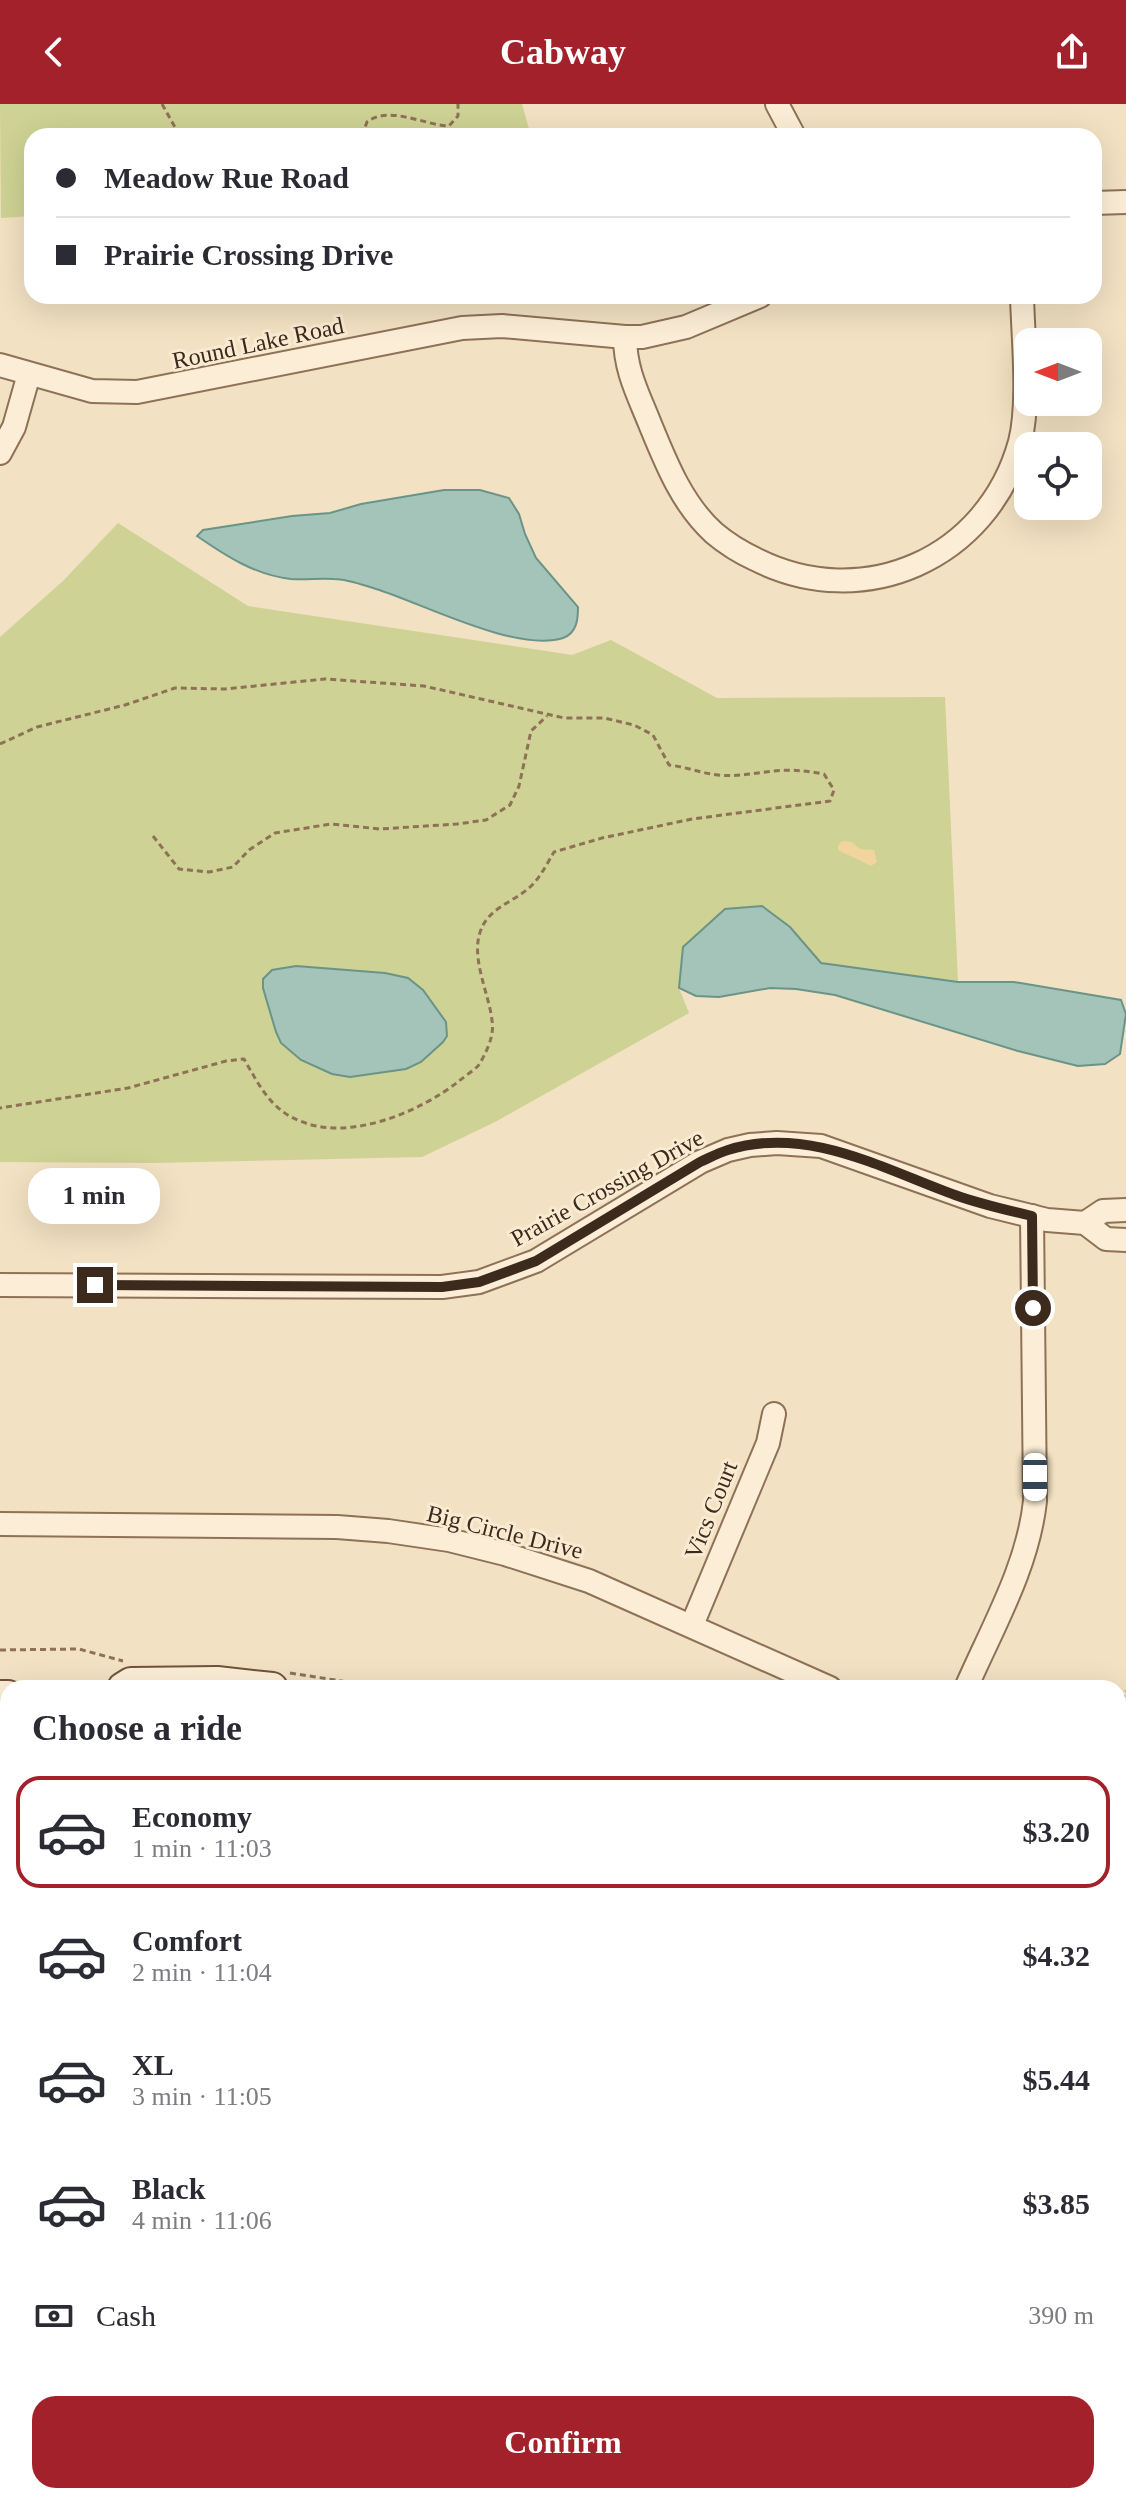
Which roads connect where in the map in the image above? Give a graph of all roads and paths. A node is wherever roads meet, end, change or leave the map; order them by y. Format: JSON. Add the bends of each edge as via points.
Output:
{"nodes":[{"id":1,"x":162,"y":104,"type":"edge"},
{"id":2,"x":458,"y":104,"type":"edge"},
{"id":3,"x":777,"y":104,"type":"edge"},
{"id":4,"x":176,"y":128,"type":"edge"},
{"id":5,"x":365,"y":128,"type":"edge"},
{"id":6,"x":790,"y":128,"type":"edge"},
{"id":7,"x":1126,"y":202,"type":"edge"},
{"id":8,"x":1102,"y":203,"type":"edge"},
{"id":9,"x":740,"y":304,"type":"edge"},
{"id":10,"x":1022,"y":304,"type":"edge"},
{"id":11,"x":625,"y":337,"type":"junction"},
{"id":12,"x":0,"y":365,"type":"edge"},
{"id":13,"x":29,"y":374,"type":"junction"},
{"id":14,"x":0,"y":453,"type":"edge"},
{"id":15,"x":549,"y":715,"type":"junction"},
{"id":16,"x":0,"y":744,"type":"edge"},
{"id":17,"x":153,"y":836,"type":"dead end"},
{"id":18,"x":0,"y":1108,"type":"edge"},
{"id":19,"x":1126,"y":1210,"type":"edge"},
{"id":20,"x":1032,"y":1216,"type":"junction"},
{"id":21,"x":1085,"y":1223,"type":"junction"},
{"id":22,"x":1126,"y":1240,"type":"edge"},
{"id":23,"x":0,"y":1285,"type":"edge"},
{"id":24,"x":774,"y":1414,"type":"dead end"},
{"id":25,"x":0,"y":1524,"type":"edge"},
{"id":26,"x":692,"y":1625,"type":"junction"},
{"id":27,"x":812,"y":1680,"type":"edge"},
{"id":28,"x":969,"y":1680,"type":"edge"}],
"edges":[{"from":1,"to":4,"type":"path"},
{"from":2,"to":5,"type":"path","via":[[458,116],[449,126],[380,116]]},
{"from":3,"to":6,"type":"street"},
{"from":7,"to":8,"type":"street"},
{"from":9,"to":11,"type":"street","name":"Round Lake Road","via":[[671,332]]},
{"from":10,"to":11,"type":"street","via":[[1025,411],[1021,439],[1002,487],[972,527],[939,554],[899,572],[856,580],[776,570],[737,550],[703,522],[662,454],[627,367]]},
{"from":11,"to":13,"type":"street","name":"Round Lake Road","via":[[502,326],[462,328],[115,394]]},
{"from":12,"to":13,"type":"street","name":"Round Lake Road"},
{"from":13,"to":14,"type":"street","via":[[14,427]]},
{"from":15,"to":16,"type":"path","via":[[424,686],[325,679],[175,688],[37,727]]},
{"from":15,"to":17,"type":"path","via":[[531,731],[510,805],[486,820],[380,829],[331,824],[275,833],[233,867],[209,872],[179,869]]},
{"from":15,"to":18,"type":"path","via":[[634,725],[653,735],[669,765],[717,775],[801,770],[824,774],[834,790],[830,801],[692,819],[554,852],[533,884],[491,912],[479,936],[492,1036],[479,1065],[409,1112],[335,1128],[302,1122],[265,1095],[244,1059],[128,1088]]},
{"from":19,"to":21,"type":"street","name":"Prairie Crossing Drive","via":[[1103,1211]]},
{"from":20,"to":21,"type":"street","name":"Prairie Crossing Drive"},
{"from":20,"to":23,"type":"street","name":"Prairie Crossing Drive","via":[[954,1195],[821,1146],[777,1143],[728,1150],[700,1162],[536,1261],[479,1282],[442,1287]]},
{"from":20,"to":28,"type":"street","via":[[1032,1529]]},
{"from":21,"to":22,"type":"street","name":"Prairie Crossing Drive","via":[[1106,1239]]},
{"from":24,"to":26,"type":"street","name":"Vics Court","via":[[768,1443]]},
{"from":25,"to":26,"type":"street","name":"Big Circle Drive","via":[[293,1526],[403,1533],[449,1540],[575,1576]]},
{"from":26,"to":27,"type":"street","name":"Big Circle Drive"}]}
